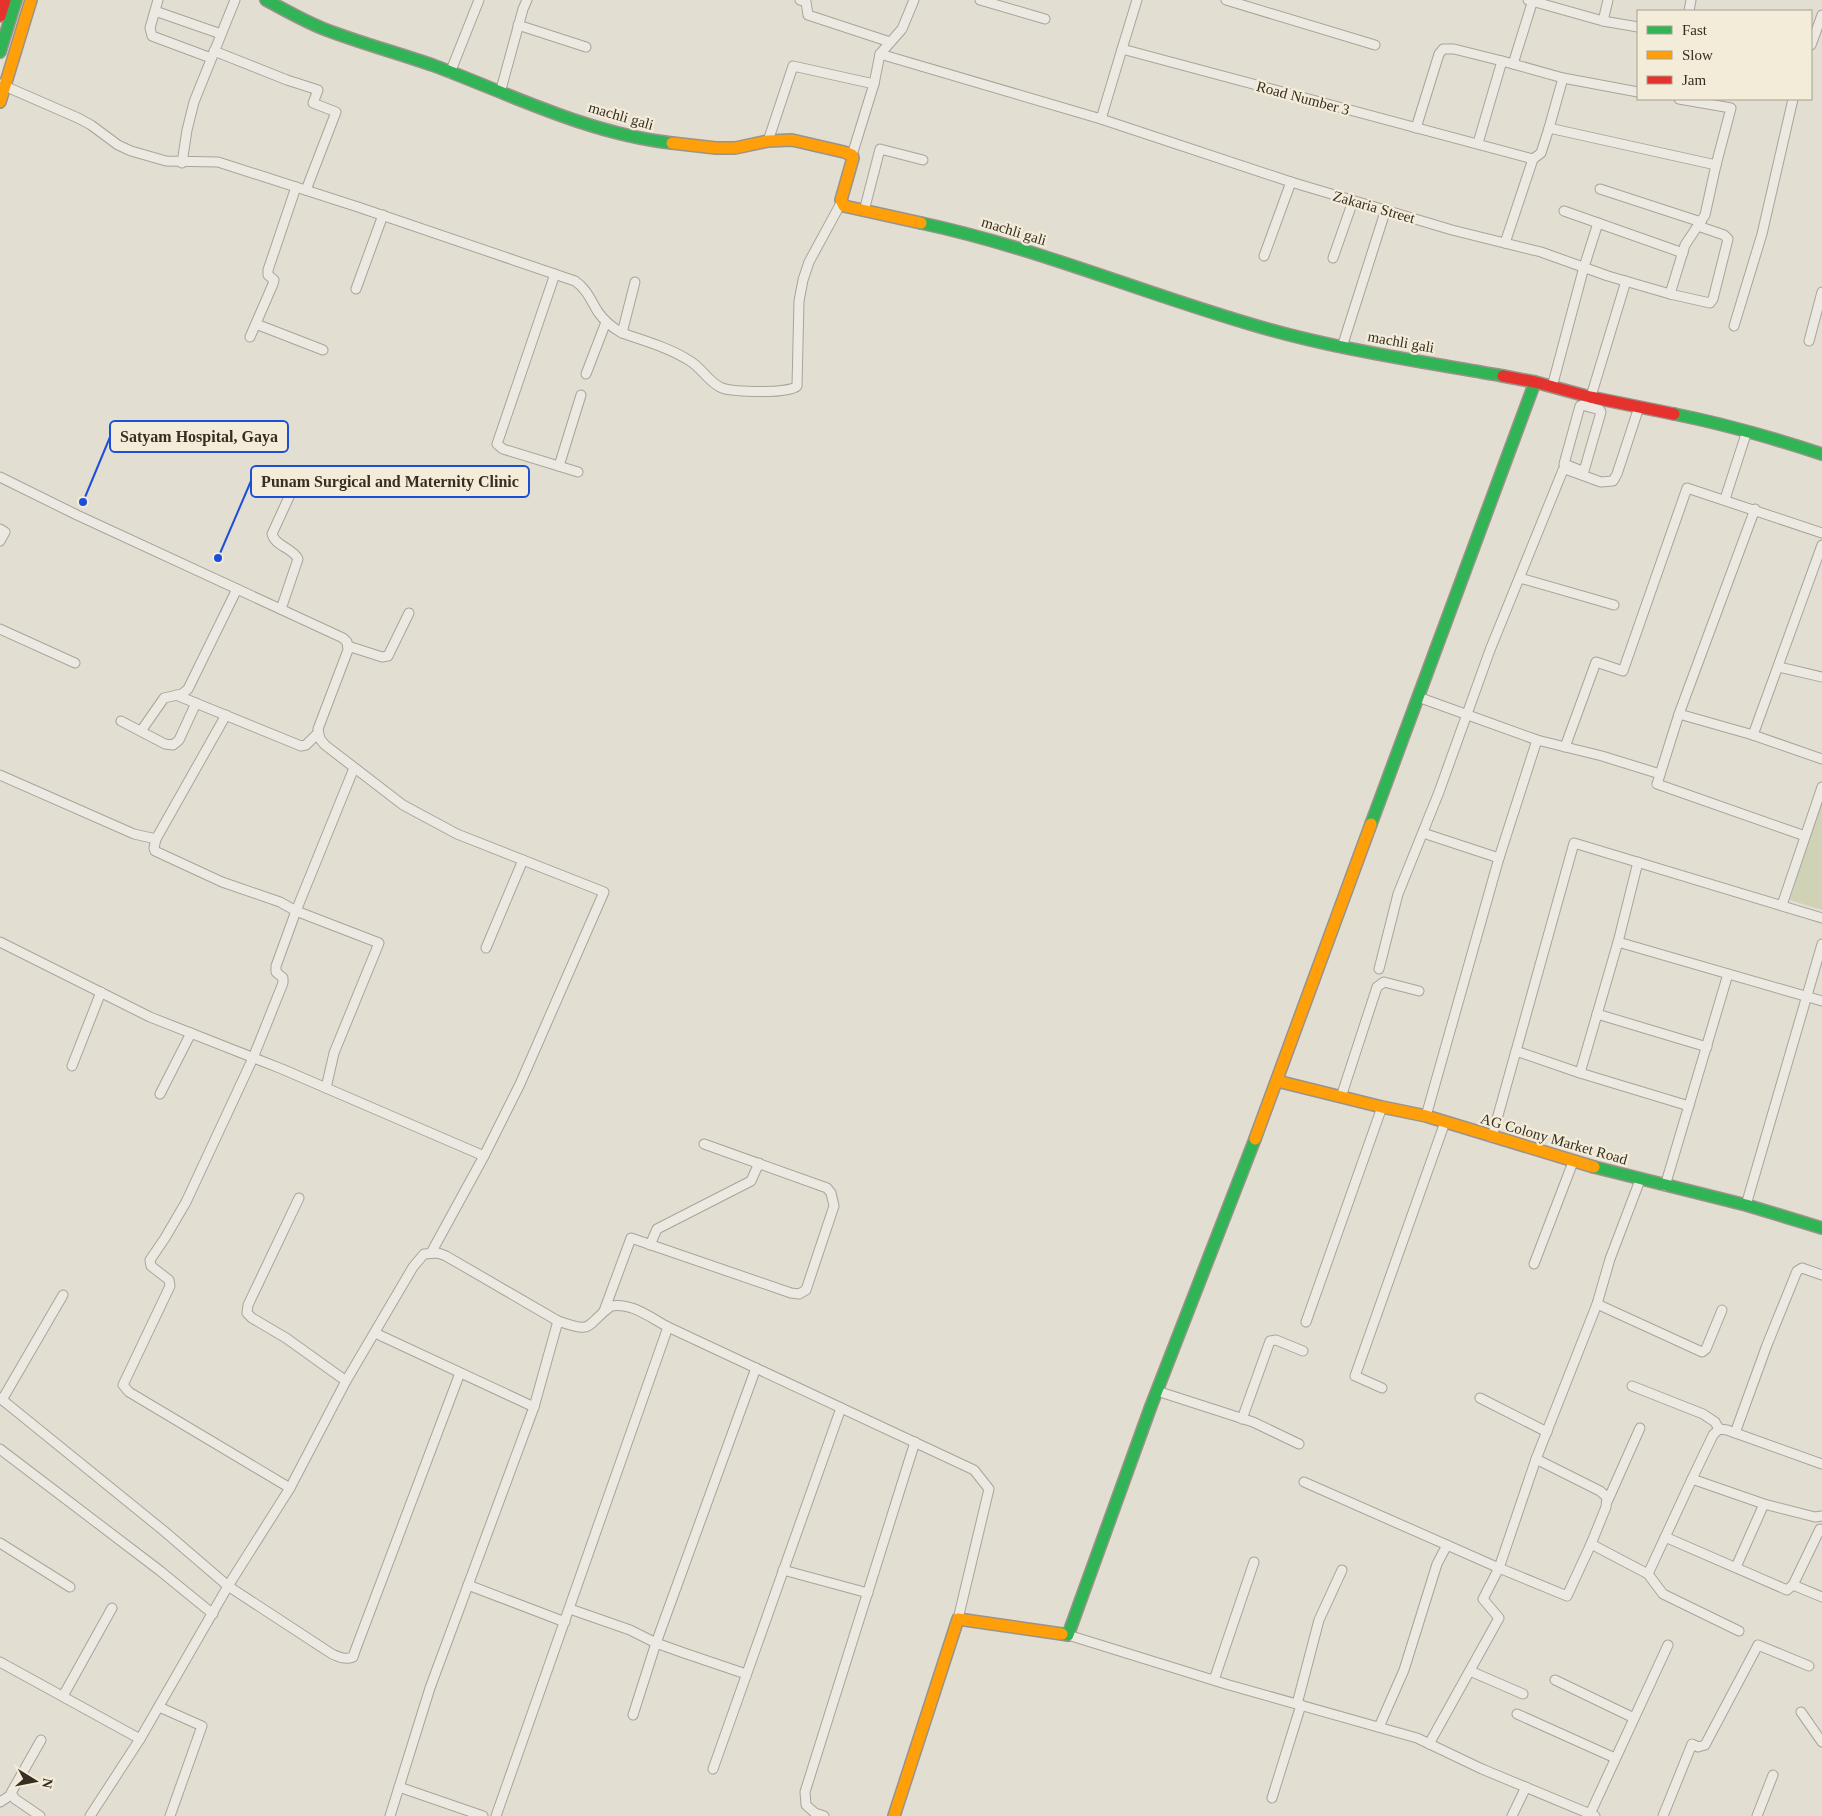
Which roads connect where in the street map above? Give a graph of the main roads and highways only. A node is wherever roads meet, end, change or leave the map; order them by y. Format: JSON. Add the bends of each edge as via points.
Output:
{"nodes":[{"id":1,"x":5,"y":0,"type":"edge"},
{"id":2,"x":16,"y":0,"type":"edge"},
{"id":3,"x":31,"y":0,"type":"edge"},
{"id":4,"x":266,"y":0,"type":"edge"},
{"id":5,"x":0,"y":16,"type":"edge"},
{"id":6,"x":0,"y":52,"type":"edge"},
{"id":7,"x":2,"y":85,"type":"edge"},
{"id":8,"x":0,"y":102,"type":"edge"},
{"id":9,"x":1535,"y":382,"type":"junction"},
{"id":10,"x":1822,"y":454,"type":"edge"},
{"id":11,"x":1277,"y":1081,"type":"junction"},
{"id":12,"x":1821,"y":1226,"type":"edge"},
{"id":13,"x":894,"y":1816,"type":"edge"}],
"edges":[{"from":1,"to":5,"type":"main road"},
{"from":2,"to":6,"type":"main road"},
{"from":3,"to":7,"type":"main road"},
{"from":4,"to":9,"type":"main road","name":"machli gali","via":[[324,29],[450,72],[540,108],[610,130],[653,141],[716,148],[792,140],[852,155],[853,164],[842,196],[844,206],[1001,242],[1249,324],[1314,342]]},
{"from":7,"to":8,"type":"main road"},
{"from":9,"to":10,"type":"main road","name":"machli gali","via":[[1589,402],[1639,407],[1713,422]]},
{"from":9,"to":11,"type":"main road"},
{"from":11,"to":12,"type":"main road","name":"AG Colony Market Road","via":[[1426,1116],[1573,1162]]},
{"from":11,"to":13,"type":"main road","via":[[1157,1392],[1068,1635],[958,1619]]}]}
